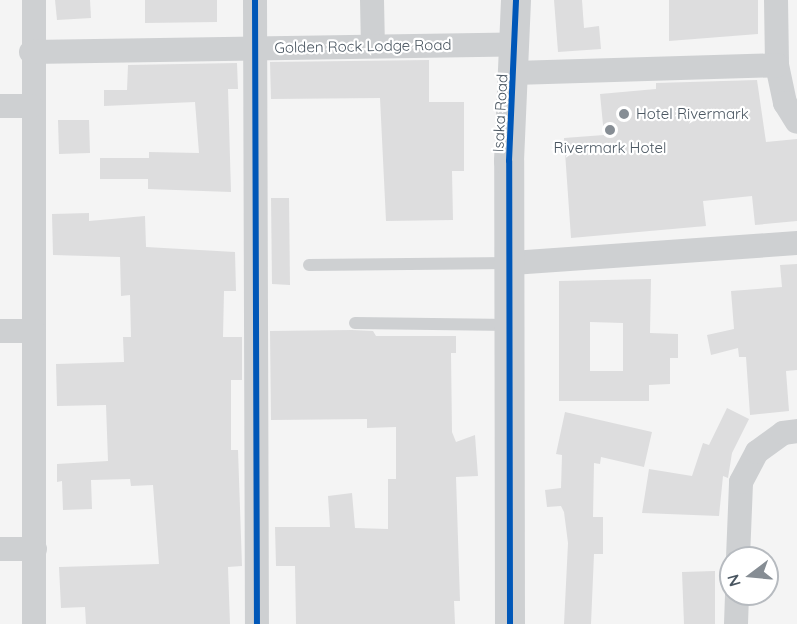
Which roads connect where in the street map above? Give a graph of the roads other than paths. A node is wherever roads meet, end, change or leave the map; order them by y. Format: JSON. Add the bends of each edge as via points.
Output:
{"nodes":[{"id":1,"x":34,"y":0,"type":"edge"},
{"id":2,"x":255,"y":0,"type":"edge"},
{"id":3,"x":372,"y":0,"type":"edge"},
{"id":4,"x":516,"y":0,"type":"edge"},
{"id":5,"x":776,"y":0,"type":"edge"},
{"id":6,"x":514,"y":44,"type":"junction"},
{"id":7,"x":373,"y":46,"type":"junction"},
{"id":8,"x":254,"y":48,"type":"junction"},
{"id":9,"x":31,"y":52,"type":"junction"},
{"id":10,"x":777,"y":65,"type":"junction"},
{"id":11,"x":514,"y":73,"type":"junction"},
{"id":12,"x":0,"y":106,"type":"edge"},
{"id":13,"x":31,"y":106,"type":"junction"},
{"id":14,"x":797,"y":122,"type":"edge"},
{"id":15,"x":797,"y":243,"type":"edge"},
{"id":16,"x":512,"y":263,"type":"junction"},
{"id":17,"x":309,"y":265,"type":"dead end"},
{"id":18,"x":356,"y":323,"type":"dead end"},
{"id":19,"x":512,"y":325,"type":"junction"},
{"id":20,"x":0,"y":331,"type":"edge"},
{"id":21,"x":34,"y":331,"type":"junction"},
{"id":22,"x":797,"y":431,"type":"edge"},
{"id":23,"x":738,"y":546,"type":"edge"},
{"id":24,"x":0,"y":549,"type":"edge"},
{"id":25,"x":35,"y":549,"type":"junction"},
{"id":26,"x":737,"y":606,"type":"edge"},
{"id":27,"x":34,"y":624,"type":"edge"},
{"id":28,"x":257,"y":624,"type":"edge"},
{"id":29,"x":510,"y":624,"type":"edge"},
{"id":30,"x":736,"y":624,"type":"edge"}],
"edges":[{"from":1,"to":9,"type":"street"},
{"from":2,"to":8,"type":"street"},
{"from":3,"to":7,"type":"street"},
{"from":4,"to":6,"type":"street","name":"Isaka Road"},
{"from":5,"to":10,"type":"street"},
{"from":6,"to":7,"type":"street","name":"Golden Rock Lodge Road"},
{"from":6,"to":11,"type":"street","name":"Isaka Road"},
{"from":7,"to":8,"type":"street","name":"Golden Rock Lodge Road"},
{"from":8,"to":9,"type":"street","name":"Golden Rock Lodge Road"},
{"from":8,"to":28,"type":"street"},
{"from":9,"to":13,"type":"street"},
{"from":10,"to":11,"type":"street"},
{"from":10,"to":14,"type":"street","via":[[785,103]]},
{"from":11,"to":16,"type":"street","name":"Isaka Road","via":[[509,161]]},
{"from":12,"to":13,"type":"street"},
{"from":13,"to":21,"type":"street"},
{"from":15,"to":16,"type":"street"},
{"from":16,"to":17,"type":"lane"},
{"from":16,"to":19,"type":"street","name":"Isaka Road"},
{"from":18,"to":19,"type":"lane"},
{"from":19,"to":29,"type":"street","name":"Isaka Road"},
{"from":20,"to":21,"type":"street"},
{"from":21,"to":25,"type":"street"},
{"from":22,"to":23,"type":"street","via":[[783,433],[757,452],[741,482]]},
{"from":24,"to":25,"type":"street"},
{"from":25,"to":27,"type":"street"},
{"from":26,"to":30,"type":"street"}]}
